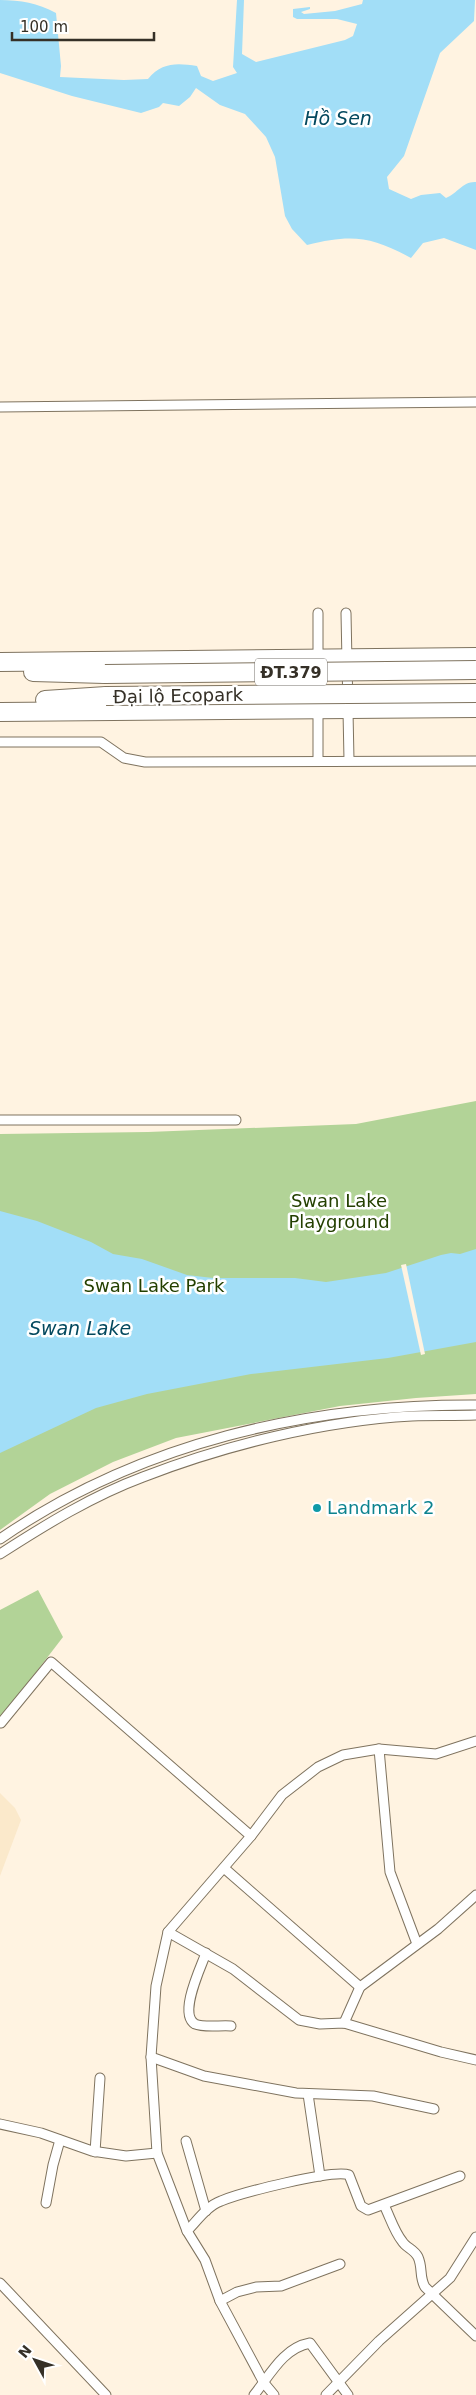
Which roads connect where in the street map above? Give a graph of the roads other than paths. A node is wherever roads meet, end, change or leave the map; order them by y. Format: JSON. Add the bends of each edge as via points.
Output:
{"nodes":[{"id":1,"x":476,"y":402,"type":"edge"},
{"id":2,"x":0,"y":407,"type":"edge"},
{"id":3,"x":318,"y":613,"type":"dead end"},
{"id":4,"x":346,"y":613,"type":"dead end"},
{"id":5,"x":476,"y":657,"type":"edge"},
{"id":6,"x":318,"y":658,"type":"junction"},
{"id":7,"x":347,"y":658,"type":"junction"},
{"id":8,"x":0,"y":662,"type":"edge"},
{"id":9,"x":476,"y":670,"type":"edge"},
{"id":10,"x":0,"y":671,"type":"edge"},
{"id":11,"x":476,"y":693,"type":"edge"},
{"id":12,"x":0,"y":703,"type":"edge"},
{"id":13,"x":476,"y":708,"type":"edge"},
{"id":14,"x":318,"y":709,"type":"junction"},
{"id":15,"x":348,"y":709,"type":"junction"},
{"id":16,"x":0,"y":712,"type":"edge"},
{"id":17,"x":0,"y":742,"type":"edge"},
{"id":18,"x":318,"y":760,"type":"junction"},
{"id":19,"x":349,"y":760,"type":"junction"},
{"id":20,"x":476,"y":760,"type":"edge"},
{"id":21,"x":0,"y":1120,"type":"edge"},
{"id":22,"x":236,"y":1120,"type":"dead end"},
{"id":23,"x":433,"y":1404,"type":"junction"},
{"id":24,"x":476,"y":1404,"type":"edge"},
{"id":25,"x":476,"y":1415,"type":"edge"},
{"id":26,"x":433,"y":1416,"type":"junction"},
{"id":27,"x":137,"y":1466,"type":"junction"},
{"id":28,"x":142,"y":1477,"type":"junction"},
{"id":29,"x":0,"y":1538,"type":"edge"},
{"id":30,"x":0,"y":1554,"type":"edge"},
{"id":31,"x":1,"y":1723,"type":"edge"},
{"id":32,"x":475,"y":1743,"type":"edge"},
{"id":33,"x":379,"y":1749,"type":"junction"},
{"id":34,"x":251,"y":1836,"type":"junction"},
{"id":35,"x":224,"y":1868,"type":"junction"},
{"id":36,"x":476,"y":1895,"type":"edge"},
{"id":37,"x":168,"y":1932,"type":"junction"},
{"id":38,"x":417,"y":1944,"type":"junction"},
{"id":39,"x":206,"y":1953,"type":"junction"},
{"id":40,"x":360,"y":1987,"type":"junction"},
{"id":41,"x":344,"y":2023,"type":"junction"},
{"id":42,"x":231,"y":2026,"type":"dead end"},
{"id":43,"x":151,"y":2056,"type":"junction"},
{"id":44,"x":476,"y":2060,"type":"edge"},
{"id":45,"x":100,"y":2078,"type":"dead end"},
{"id":46,"x":308,"y":2094,"type":"junction"},
{"id":47,"x":434,"y":2109,"type":"dead end"},
{"id":48,"x":0,"y":2124,"type":"edge"},
{"id":49,"x":60,"y":2140,"type":"junction"},
{"id":50,"x":186,"y":2141,"type":"dead end"},
{"id":51,"x":95,"y":2152,"type":"junction"},
{"id":52,"x":157,"y":2153,"type":"junction"},
{"id":53,"x":320,"y":2176,"type":"junction"},
{"id":54,"x":460,"y":2176,"type":"dead end"},
{"id":55,"x":46,"y":2203,"type":"dead end"},
{"id":56,"x":384,"y":2205,"type":"junction"},
{"id":57,"x":206,"y":2211,"type":"junction"},
{"id":58,"x":187,"y":2232,"type":"junction"},
{"id":59,"x":476,"y":2237,"type":"edge"},
{"id":60,"x":340,"y":2264,"type":"dead end"},
{"id":61,"x":0,"y":2283,"type":"edge"},
{"id":62,"x":431,"y":2294,"type":"junction"},
{"id":63,"x":220,"y":2301,"type":"junction"},
{"id":64,"x":476,"y":2336,"type":"edge"},
{"id":65,"x":264,"y":2383,"type":"junction"},
{"id":66,"x":338,"y":2383,"type":"junction"},
{"id":67,"x":327,"y":2394,"type":"edge"},
{"id":68,"x":106,"y":2395,"type":"edge"},
{"id":69,"x":254,"y":2395,"type":"edge"},
{"id":70,"x":274,"y":2395,"type":"edge"},
{"id":71,"x":348,"y":2395,"type":"edge"}],
"edges":[{"from":1,"to":2,"type":"street"},
{"from":3,"to":6,"type":"street"},
{"from":4,"to":7,"type":"street"},
{"from":5,"to":7,"type":"highway"},
{"from":6,"to":7,"type":"highway"},
{"from":6,"to":8,"type":"highway"},
{"from":6,"to":14,"type":"street"},
{"from":7,"to":15,"type":"street"},
{"from":9,"to":10,"type":"highway","name":"Đại lộ Ecopark","number":"ĐT.379","bridge":true,"via":[[105,674]]},
{"from":11,"to":12,"type":"highway","name":"Đại lộ Ecopark","number":"ĐT.379","bridge":true,"via":[[106,696]]},
{"from":13,"to":15,"type":"highway"},
{"from":14,"to":15,"type":"highway"},
{"from":14,"to":16,"type":"highway"},
{"from":14,"to":18,"type":"street"},
{"from":15,"to":19,"type":"street"},
{"from":17,"to":18,"type":"street","via":[[101,742],[124,758],[145,762]]},
{"from":18,"to":19,"type":"street"},
{"from":19,"to":20,"type":"street"},
{"from":21,"to":22,"type":"street"},
{"from":23,"to":24,"type":"street"},
{"from":23,"to":26,"type":"street"},
{"from":23,"to":27,"type":"street","via":[[314,1416],[240,1432]]},
{"from":25,"to":26,"type":"street"},
{"from":26,"to":28,"type":"street","via":[[401,1417],[296,1432],[242,1444]]},
{"from":27,"to":28,"type":"street"},
{"from":27,"to":29,"type":"street","via":[[74,1493]]},
{"from":28,"to":30,"type":"street","via":[[43,1526]]},
{"from":31,"to":34,"type":"street","via":[[51,1662]]},
{"from":32,"to":33,"type":"street","via":[[436,1754]]},
{"from":33,"to":34,"type":"street","via":[[343,1755],[318,1766],[282,1795]]},
{"from":33,"to":38,"type":"street","via":[[390,1872]]},
{"from":34,"to":35,"type":"street"},
{"from":35,"to":37,"type":"street"},
{"from":35,"to":40,"type":"street"},
{"from":36,"to":38,"type":"street"},
{"from":37,"to":39,"type":"street"},
{"from":37,"to":43,"type":"street","via":[[156,1986]]},
{"from":38,"to":40,"type":"street"},
{"from":39,"to":41,"type":"street","via":[[233,1969],[299,2020],[320,2024]]},
{"from":39,"to":42,"type":"street","via":[[191,1990],[190,2016],[201,2026]]},
{"from":40,"to":41,"type":"street"},
{"from":41,"to":44,"type":"street"},
{"from":43,"to":46,"type":"street","via":[[204,2076]]},
{"from":43,"to":52,"type":"street"},
{"from":45,"to":51,"type":"street"},
{"from":46,"to":47,"type":"street","via":[[373,2096]]},
{"from":46,"to":53,"type":"street"},
{"from":48,"to":49,"type":"street"},
{"from":49,"to":51,"type":"street"},
{"from":49,"to":55,"type":"street"},
{"from":50,"to":57,"type":"street"},
{"from":51,"to":52,"type":"street","via":[[126,2156]]},
{"from":52,"to":58,"type":"street"},
{"from":53,"to":56,"type":"street","via":[[347,2174],[364,2208],[370,2210]]},
{"from":53,"to":57,"type":"street","via":[[220,2201]]},
{"from":54,"to":56,"type":"street"},
{"from":56,"to":62,"type":"street","via":[[398,2236],[419,2260],[421,2281]]},
{"from":57,"to":58,"type":"street"},
{"from":58,"to":63,"type":"street","via":[[206,2260]]},
{"from":59,"to":62,"type":"street","via":[[450,2278]]},
{"from":60,"to":63,"type":"street","via":[[281,2286],[256,2287]]},
{"from":61,"to":68,"type":"street"},
{"from":62,"to":64,"type":"street"},
{"from":62,"to":66,"type":"street"},
{"from":63,"to":65,"type":"street"},
{"from":65,"to":66,"type":"street","via":[[276,2363],[300,2345],[310,2343]]},
{"from":65,"to":69,"type":"street"},
{"from":65,"to":70,"type":"street"},
{"from":66,"to":67,"type":"street"},
{"from":66,"to":71,"type":"street"}]}
